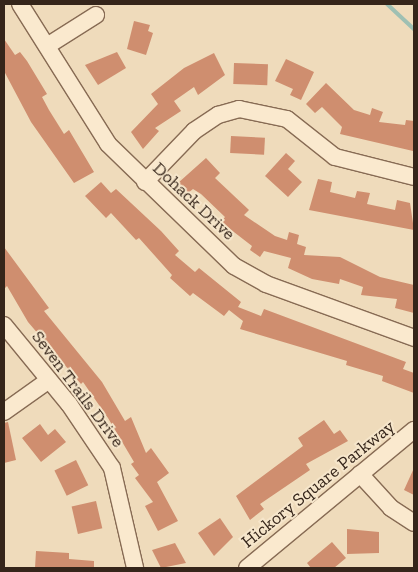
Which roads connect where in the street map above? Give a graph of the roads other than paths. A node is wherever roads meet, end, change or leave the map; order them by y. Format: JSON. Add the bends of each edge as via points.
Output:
{"nodes":[{"id":1,"x":20,"y":4,"type":"edge"},
{"id":2,"x":96,"y":15,"type":"dead end"},
{"id":3,"x":47,"y":46,"type":"junction"},
{"id":4,"x":414,"y":177,"type":"edge"},
{"id":5,"x":145,"y":182,"type":"junction"},
{"id":6,"x":4,"y":325,"type":"edge"},
{"id":7,"x":414,"y":338,"type":"edge"},
{"id":8,"x":49,"y":380,"type":"junction"},
{"id":9,"x":4,"y":412,"type":"edge"},
{"id":10,"x":414,"y":430,"type":"edge"},
{"id":11,"x":360,"y":474,"type":"junction"},
{"id":12,"x":414,"y":522,"type":"edge"},
{"id":13,"x":135,"y":568,"type":"edge"},
{"id":14,"x":247,"y":568,"type":"edge"}],
"edges":[{"from":1,"to":3,"type":"street","name":"Dohack Drive"},
{"from":2,"to":3,"type":"street"},
{"from":3,"to":5,"type":"street","name":"Dohack Drive","via":[[108,144]]},
{"from":4,"to":5,"type":"street","via":[[335,157],[287,119],[239,109],[218,115],[194,131]]},
{"from":5,"to":7,"type":"street","name":"Dohack Drive","via":[[249,276]]},
{"from":6,"to":8,"type":"street","name":"Seven Trails Drive"},
{"from":8,"to":9,"type":"street"},
{"from":8,"to":13,"type":"street","name":"Seven Trails Drive","via":[[112,468]]},
{"from":10,"to":11,"type":"street","name":"Hickory Square Parkway"},
{"from":11,"to":12,"type":"street","via":[[387,504]]},
{"from":11,"to":14,"type":"street","name":"Hickory Square Parkway"}]}
